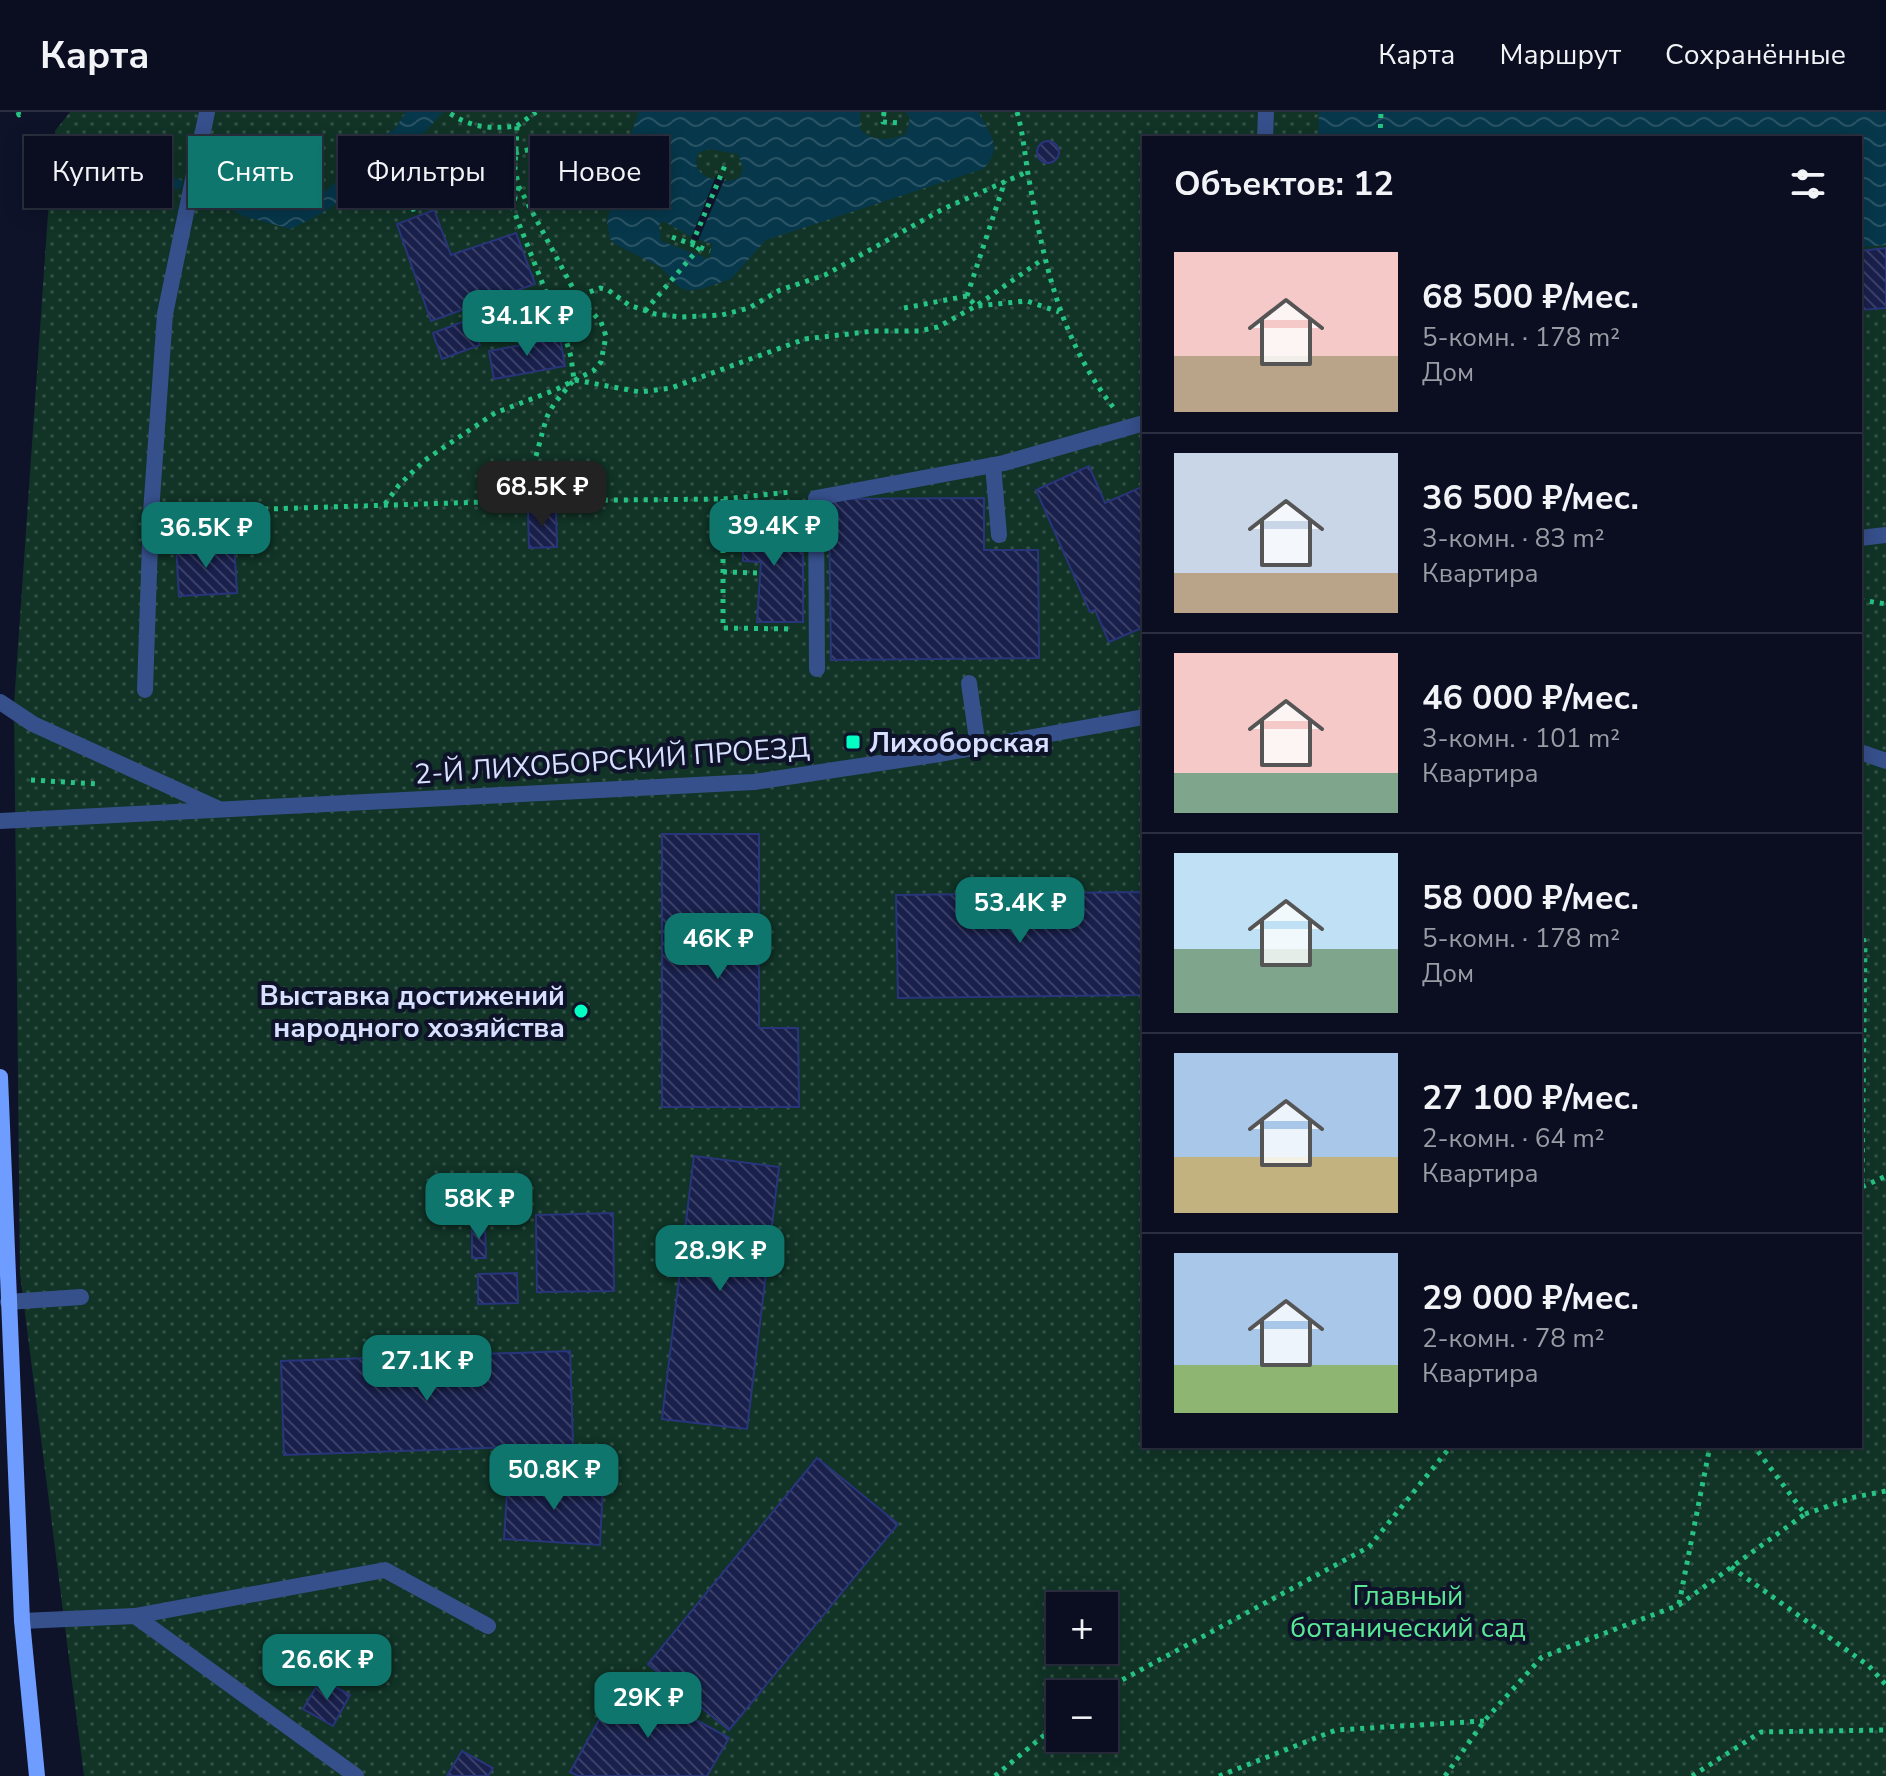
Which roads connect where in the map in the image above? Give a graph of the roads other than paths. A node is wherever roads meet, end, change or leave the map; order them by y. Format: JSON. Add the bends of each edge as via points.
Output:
{"nodes":[{"id":1,"x":207,"y":112,"type":"edge"},
{"id":2,"x":1266,"y":112,"type":"edge"},
{"id":3,"x":1265,"y":136,"type":"edge"},
{"id":4,"x":1142,"y":424,"type":"edge"},
{"id":5,"x":993,"y":465,"type":"junction"},
{"id":6,"x":999,"y":535,"type":"dead end"},
{"id":7,"x":1886,"y":535,"type":"edge"},
{"id":8,"x":1862,"y":538,"type":"edge"},
{"id":9,"x":817,"y":669,"type":"dead end"},
{"id":10,"x":969,"y":683,"type":"dead end"},
{"id":11,"x":145,"y":690,"type":"dead end"},
{"id":12,"x":0,"y":702,"type":"edge"},
{"id":13,"x":1142,"y":717,"type":"edge"},
{"id":14,"x":978,"y":747,"type":"junction"},
{"id":15,"x":1862,"y":753,"type":"edge"},
{"id":16,"x":1886,"y":761,"type":"edge"},
{"id":17,"x":224,"y":811,"type":"junction"},
{"id":18,"x":0,"y":821,"type":"edge"},
{"id":19,"x":0,"y":1077,"type":"edge"},
{"id":20,"x":81,"y":1297,"type":"dead end"},
{"id":21,"x":8,"y":1302,"type":"junction"},
{"id":22,"x":135,"y":1616,"type":"junction"},
{"id":23,"x":22,"y":1621,"type":"junction"},
{"id":24,"x":488,"y":1626,"type":"dead end"},
{"id":25,"x":37,"y":1776,"type":"edge"},
{"id":26,"x":356,"y":1776,"type":"edge"}],
"edges":[{"from":1,"to":11,"type":"street","via":[[165,314]]},
{"from":2,"to":3,"type":"street"},
{"from":4,"to":5,"type":"street"},
{"from":5,"to":6,"type":"street"},
{"from":5,"to":9,"type":"street","via":[[816,498]]},
{"from":7,"to":8,"type":"street"},
{"from":10,"to":14,"type":"street"},
{"from":12,"to":17,"type":"street","name":"2-Й ЛИХОБОРСКИЙ ПРОЕЗД","via":[[33,724]]},
{"from":13,"to":14,"type":"street","name":"2-Й ЛИХОБОРСКИЙ ПРОЕЗД"},
{"from":14,"to":17,"type":"street","name":"2-Й ЛИХОБОРСКИЙ ПРОЕЗД","via":[[754,782]]},
{"from":15,"to":16,"type":"street"},
{"from":17,"to":18,"type":"street","name":"2-Й ЛИХОБОРСКИЙ ПРОЕЗД"},
{"from":19,"to":21,"type":"main road"},
{"from":20,"to":21,"type":"street"},
{"from":21,"to":23,"type":"main road"},
{"from":22,"to":23,"type":"street"},
{"from":22,"to":24,"type":"street","via":[[385,1570]]},
{"from":22,"to":26,"type":"street"},
{"from":23,"to":25,"type":"main road"}]}
